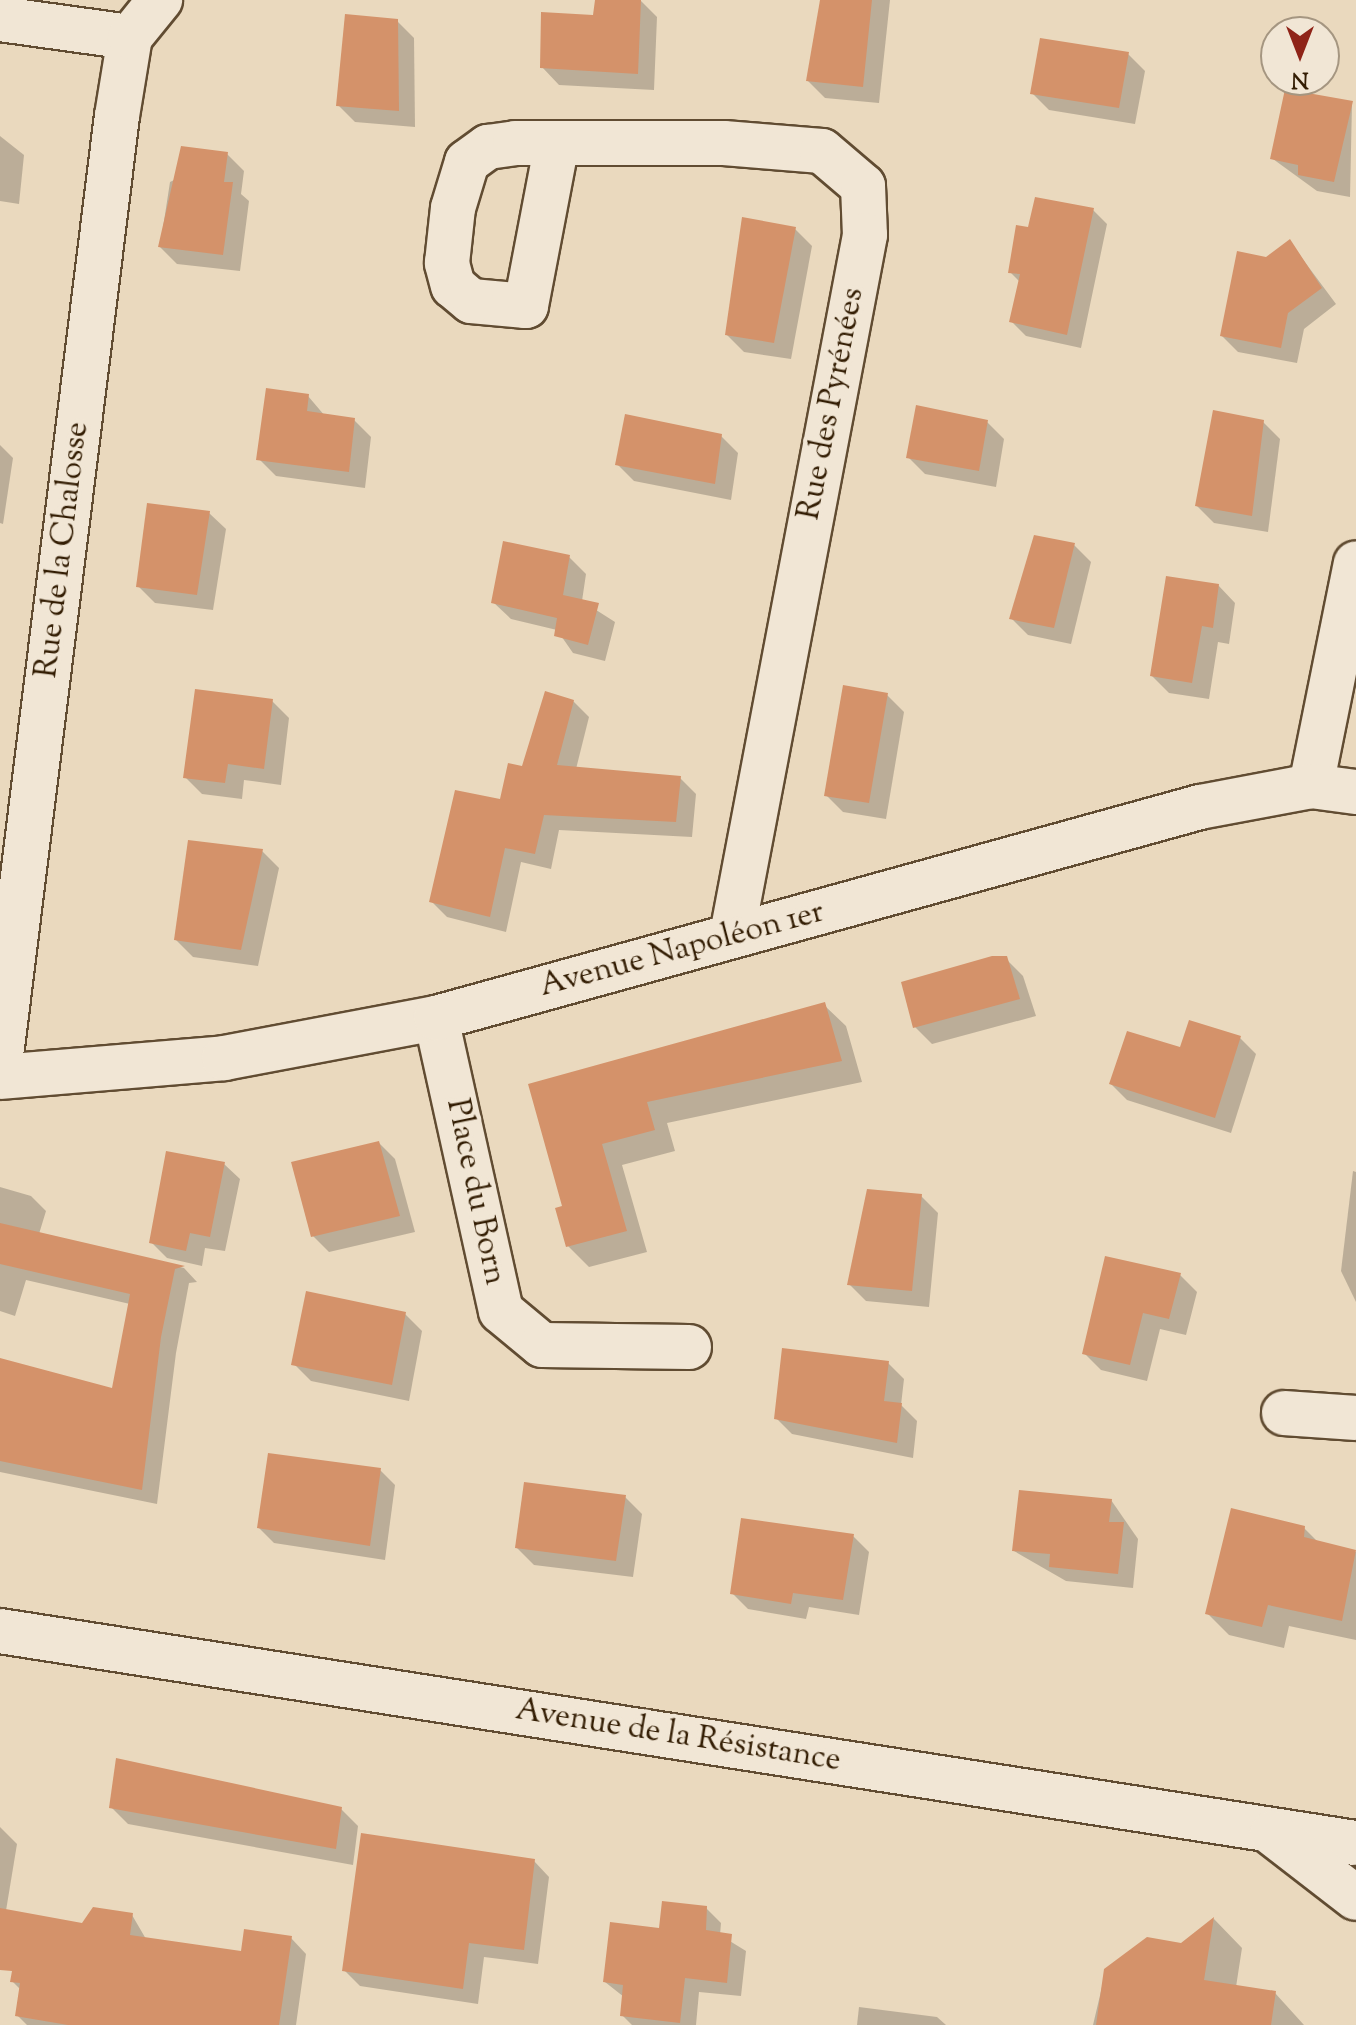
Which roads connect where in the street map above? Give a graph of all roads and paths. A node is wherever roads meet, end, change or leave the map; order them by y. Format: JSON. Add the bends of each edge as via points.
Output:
{"nodes":[{"id":1,"x":160,"y":0,"type":"edge"},
{"id":2,"x":0,"y":19,"type":"edge"},
{"id":3,"x":130,"y":37,"type":"junction"},
{"id":4,"x":557,"y":143,"type":"dead end"},
{"id":5,"x":1356,"y":563,"type":"edge"},
{"id":6,"x":1311,"y":786,"type":"junction"},
{"id":7,"x":1356,"y":792,"type":"edge"},
{"id":8,"x":732,"y":935,"type":"junction"},
{"id":9,"x":436,"y":1018,"type":"junction"},
{"id":10,"x":0,"y":1063,"type":"edge"},
{"id":11,"x":0,"y":1077,"type":"edge"},
{"id":12,"x":689,"y":1347,"type":"dead end"},
{"id":13,"x":1284,"y":1413,"type":"dead end"},
{"id":14,"x":1356,"y":1418,"type":"edge"},
{"id":15,"x":0,"y":1631,"type":"edge"},
{"id":16,"x":1266,"y":1829,"type":"junction"},
{"id":17,"x":1356,"y":1843,"type":"edge"},
{"id":18,"x":1356,"y":1898,"type":"edge"}],
"edges":[{"from":1,"to":3,"type":"street"},
{"from":2,"to":3,"type":"street"},
{"from":3,"to":10,"type":"street","name":"Rue de la Chalosse"},
{"from":4,"to":8,"type":"street","name":"Rue des Pyrénées","via":[[822,151],[863,186],[865,235]]},
{"from":5,"to":6,"type":"street"},
{"from":6,"to":7,"type":"street","name":"Avenue Napoléon 1er"},
{"from":6,"to":8,"type":"street","name":"Avenue Napoléon 1er","via":[[1200,807]]},
{"from":8,"to":9,"type":"street","name":"Avenue Napoléon 1er"},
{"from":9,"to":11,"type":"street","name":"Avenue Napoléon 1er","via":[[224,1058]]},
{"from":9,"to":12,"type":"street","name":"Place du Born","via":[[501,1311],[542,1345]]},
{"from":13,"to":14,"type":"street"},
{"from":15,"to":16,"type":"street","name":"Avenue de la Résistance"},
{"from":16,"to":17,"type":"street","name":"Avenue de la Résistance"},
{"from":16,"to":18,"type":"street"}]}
